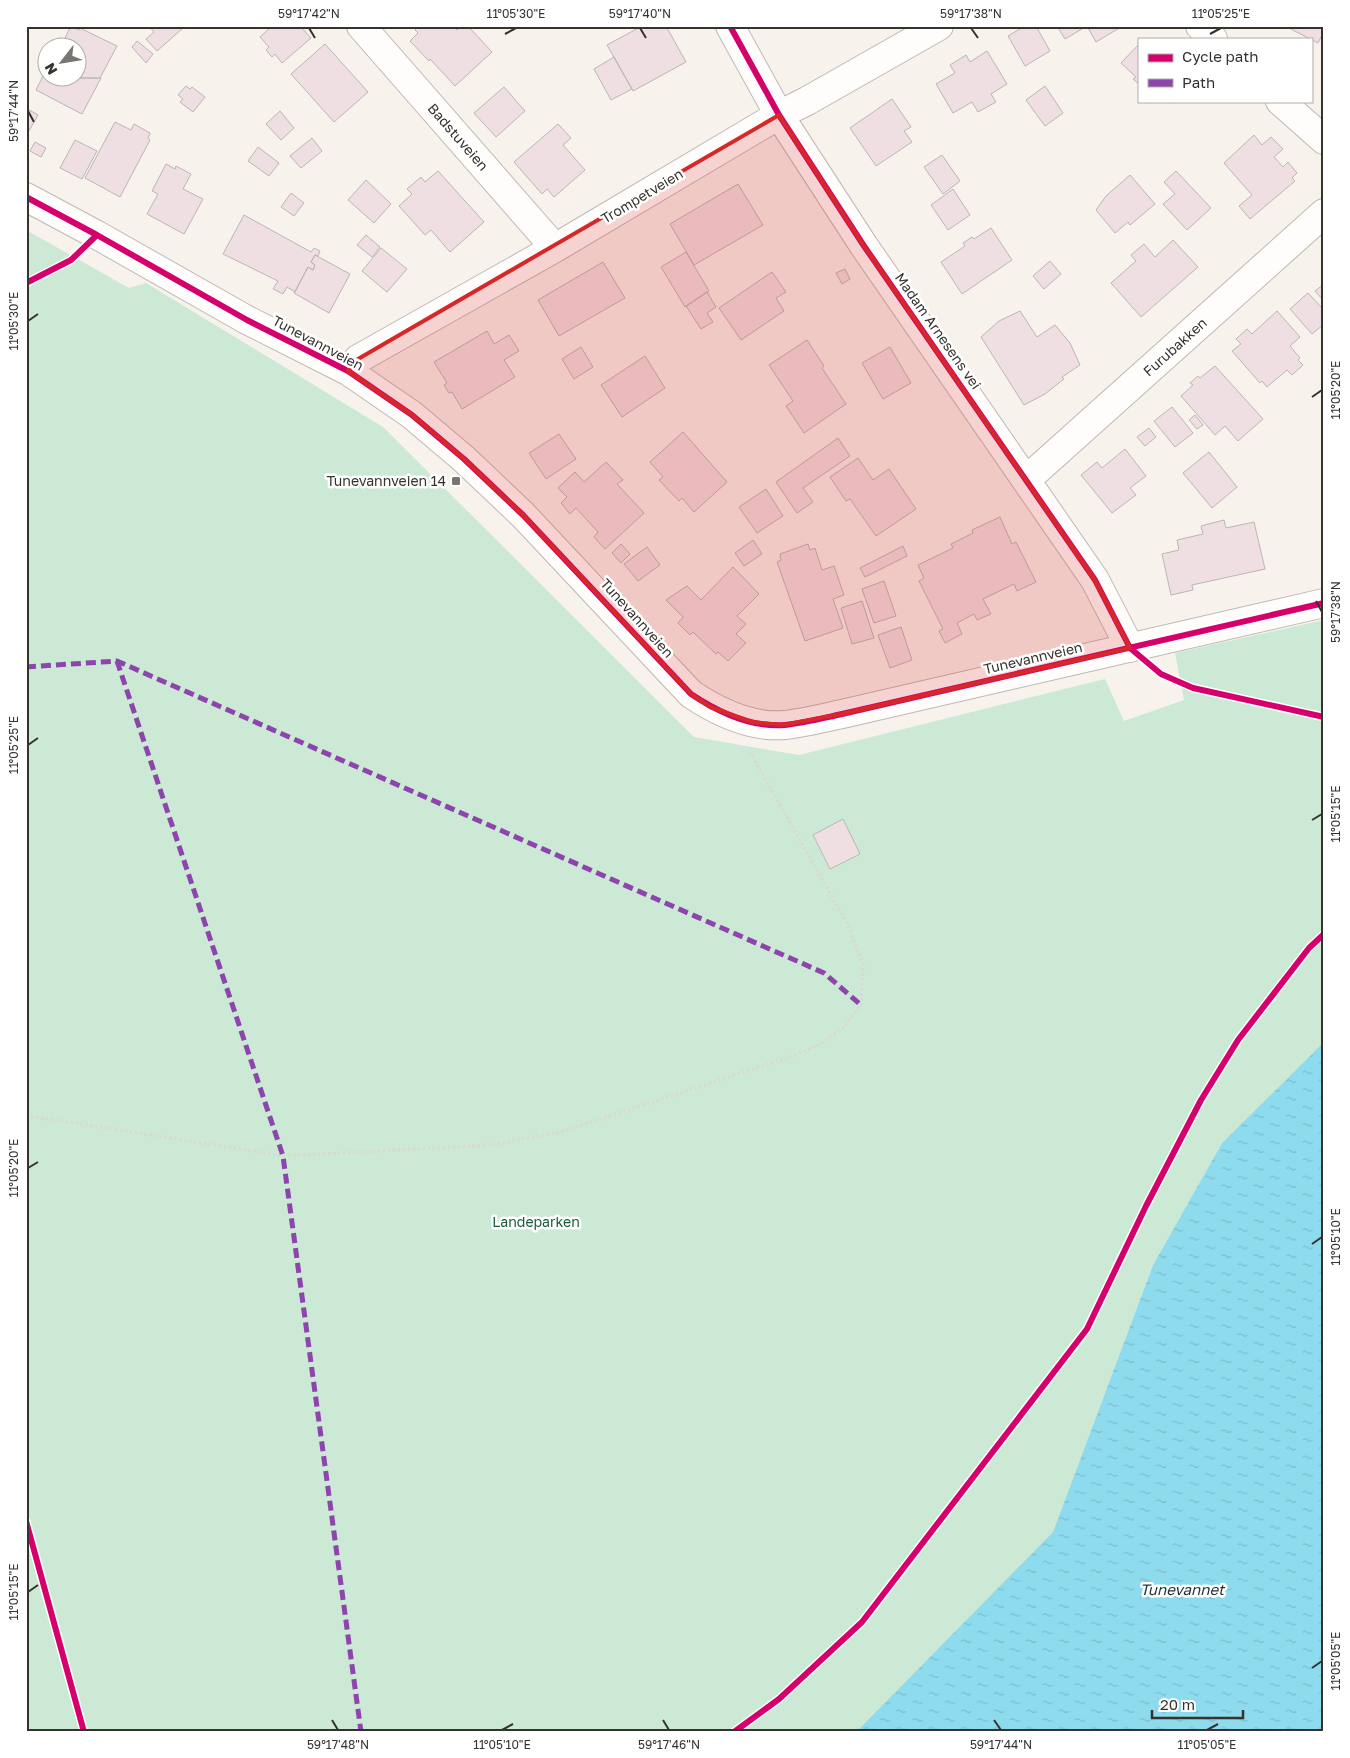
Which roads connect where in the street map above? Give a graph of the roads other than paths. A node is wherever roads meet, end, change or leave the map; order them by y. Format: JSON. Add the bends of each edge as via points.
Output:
{"nodes":[{"id":1,"x":361,"y":26,"type":"edge"},
{"id":2,"x":730,"y":26,"type":"edge"},
{"id":3,"x":939,"y":26,"type":"edge"},
{"id":4,"x":1200,"y":26,"type":"edge"},
{"id":5,"x":1212,"y":38,"type":"edge"},
{"id":6,"x":1281,"y":102,"type":"edge"},
{"id":7,"x":778,"y":115,"type":"junction"},
{"id":8,"x":1324,"y":140,"type":"edge"},
{"id":9,"x":26,"y":197,"type":"edge"},
{"id":10,"x":1324,"y":213,"type":"edge"},
{"id":11,"x":555,"y":248,"type":"junction"},
{"id":12,"x":348,"y":371,"type":"junction"},
{"id":13,"x":1026,"y":480,"type":"junction"},
{"id":14,"x":1324,"y":603,"type":"edge"},
{"id":15,"x":1130,"y":648,"type":"junction"}],
"edges":[{"from":1,"to":11,"type":"street","name":"Badstuveien"},
{"from":2,"to":7,"type":"street","name":"Madam Arnesens vei"},
{"from":3,"to":7,"type":"street","name":"Trompetveien"},
{"from":4,"to":5,"type":"street"},
{"from":6,"to":8,"type":"street"},
{"from":7,"to":11,"type":"street","name":"Trompetveien"},
{"from":7,"to":13,"type":"street","name":"Madam Arnesens vei"},
{"from":9,"to":12,"type":"street","name":"Tunevannveien","via":[[247,320]]},
{"from":10,"to":13,"type":"street","name":"Furubakken"},
{"from":11,"to":12,"type":"street","name":"Trompetveien","via":[[358,359]]},
{"from":12,"to":15,"type":"street","name":"Tunevannveien","via":[[412,415],[464,459],[523,515],[691,694],[730,715],[752,722],[783,725]]},
{"from":13,"to":15,"type":"street","name":"Madam Arnesens vei","via":[[1095,580]]},
{"from":14,"to":15,"type":"street","name":"Tunevannveien"}]}
